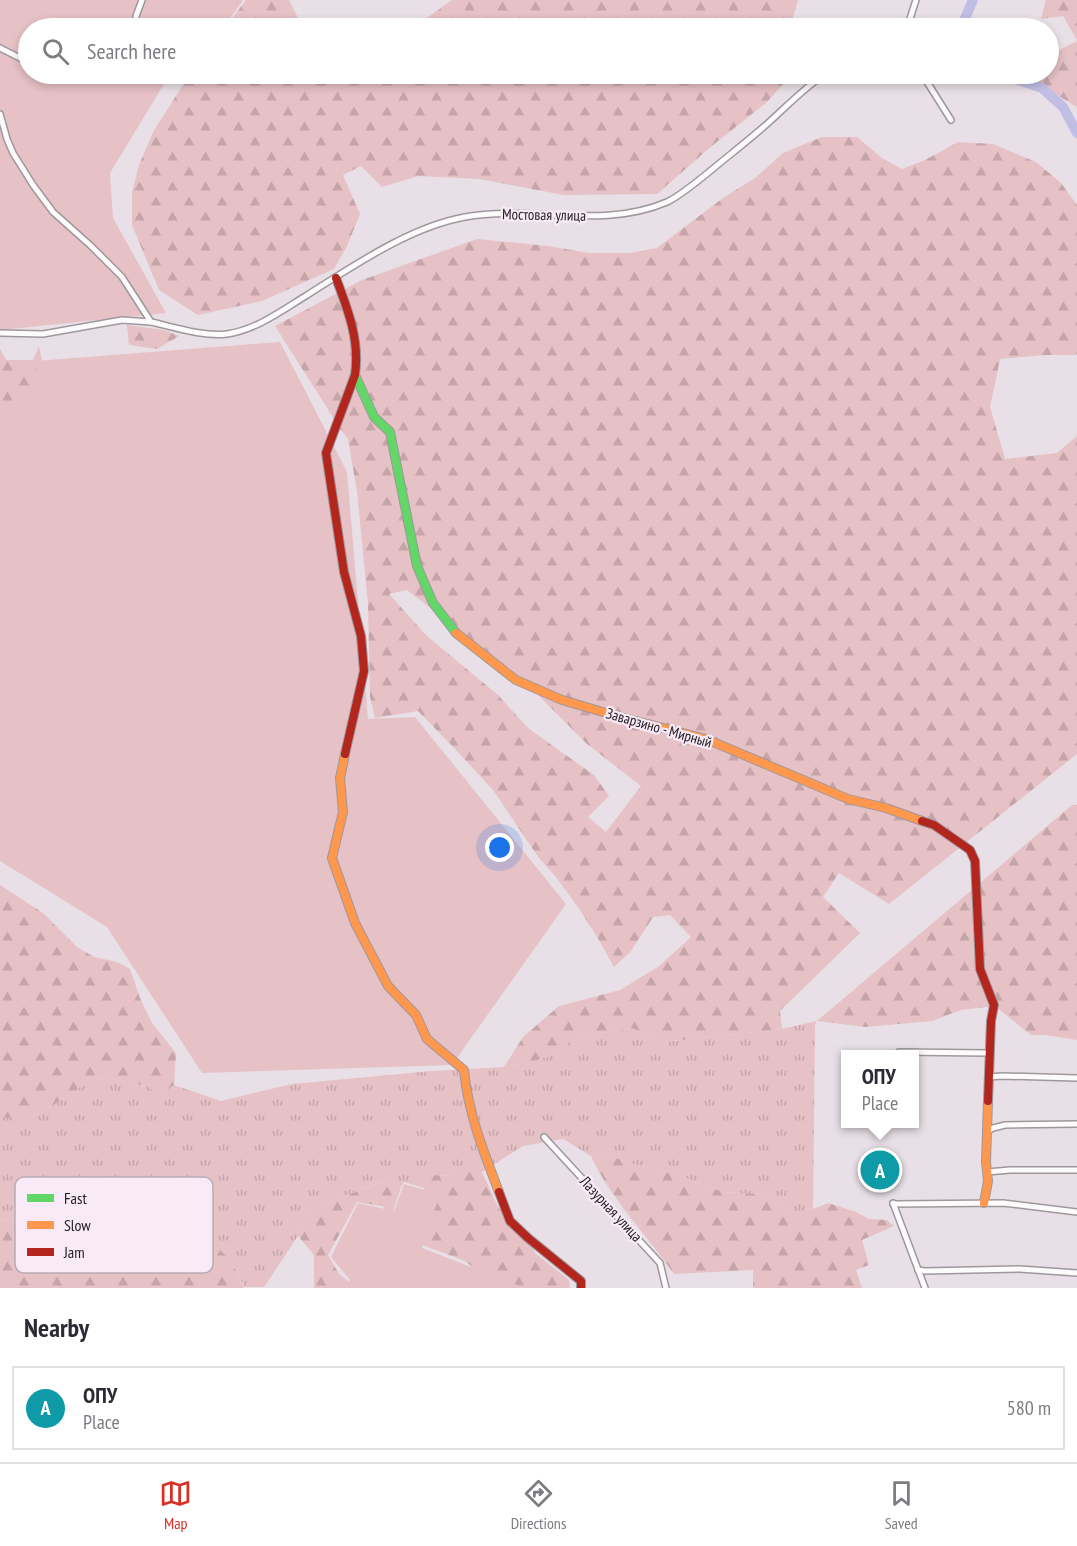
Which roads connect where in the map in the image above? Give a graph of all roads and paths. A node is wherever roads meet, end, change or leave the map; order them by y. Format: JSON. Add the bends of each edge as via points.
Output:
{"nodes":[{"id":1,"x":142,"y":0,"type":"edge"},
{"id":2,"x":916,"y":0,"type":"edge"},
{"id":3,"x":136,"y":18,"type":"edge"},
{"id":4,"x":910,"y":18,"type":"edge"},
{"id":5,"x":0,"y":49,"type":"edge"},
{"id":6,"x":18,"y":57,"type":"edge"},
{"id":7,"x":811,"y":84,"type":"edge"},
{"id":8,"x":928,"y":84,"type":"edge"},
{"id":9,"x":0,"y":114,"type":"edge"},
{"id":10,"x":951,"y":120,"type":"dead end"},
{"id":11,"x":336,"y":278,"type":"junction"},
{"id":12,"x":151,"y":322,"type":"junction"},
{"id":13,"x":0,"y":333,"type":"edge"},
{"id":14,"x":354,"y":375,"type":"junction"},
{"id":15,"x":919,"y":1052,"type":"edge"},
{"id":16,"x":989,"y":1053,"type":"junction"},
{"id":17,"x":989,"y":1077,"type":"junction"},
{"id":18,"x":1077,"y":1078,"type":"edge"},
{"id":19,"x":1077,"y":1124,"type":"edge"},
{"id":20,"x":987,"y":1132,"type":"junction"},
{"id":21,"x":544,"y":1137,"type":"dead end"},
{"id":22,"x":1077,"y":1170,"type":"edge"},
{"id":23,"x":987,"y":1172,"type":"junction"},
{"id":24,"x":984,"y":1203,"type":"junction"},
{"id":25,"x":1077,"y":1212,"type":"edge"},
{"id":26,"x":918,"y":1269,"type":"junction"},
{"id":27,"x":1077,"y":1273,"type":"edge"},
{"id":28,"x":581,"y":1288,"type":"edge"},
{"id":29,"x":666,"y":1288,"type":"edge"},
{"id":30,"x":925,"y":1288,"type":"edge"}],
"edges":[{"from":1,"to":3,"type":"street"},
{"from":2,"to":4,"type":"street"},
{"from":5,"to":6,"type":"street"},
{"from":7,"to":11,"type":"street","name":"Мостовая улица","via":[[669,201],[603,216],[465,217],[410,235]]},
{"from":8,"to":10,"type":"street"},
{"from":9,"to":12,"type":"street","via":[[7,139],[33,185],[53,212],[122,277]]},
{"from":11,"to":12,"type":"street","name":"Мостовая улица","via":[[274,315],[226,334]]},
{"from":11,"to":14,"type":"street","via":[[354,331]]},
{"from":12,"to":13,"type":"street","name":"Мостовая улица","via":[[122,320],[43,334]]},
{"from":14,"to":16,"type":"street","name":"Заварзино - Мирный","via":[[374,417],[390,432],[417,566],[432,603],[456,633],[516,680],[562,700],[705,739],[848,800],[934,825],[970,850],[975,861],[980,969],[994,1005]]},
{"from":14,"to":28,"type":"street","via":[[326,453],[344,572],[361,636],[364,671],[340,778],[342,812],[332,858],[355,924],[387,986],[416,1015],[427,1039],[464,1070],[480,1141],[510,1221],[581,1281]]},
{"from":15,"to":16,"type":"street"},
{"from":16,"to":17,"type":"street","name":"Заварзино - Мирный"},
{"from":17,"to":18,"type":"street"},
{"from":17,"to":20,"type":"street","name":"Заварзино - Мирный"},
{"from":19,"to":20,"type":"street","via":[[1005,1125]]},
{"from":20,"to":23,"type":"street","name":"Заварзино - Мирный"},
{"from":21,"to":29,"type":"street","name":"Лазурная улица","via":[[660,1263]]},
{"from":22,"to":23,"type":"street"},
{"from":23,"to":24,"type":"street","name":"Заварзино - Мирный"},
{"from":24,"to":25,"type":"street"},
{"from":24,"to":26,"type":"street","via":[[893,1203]]},
{"from":26,"to":27,"type":"street"},
{"from":26,"to":30,"type":"street"}]}
